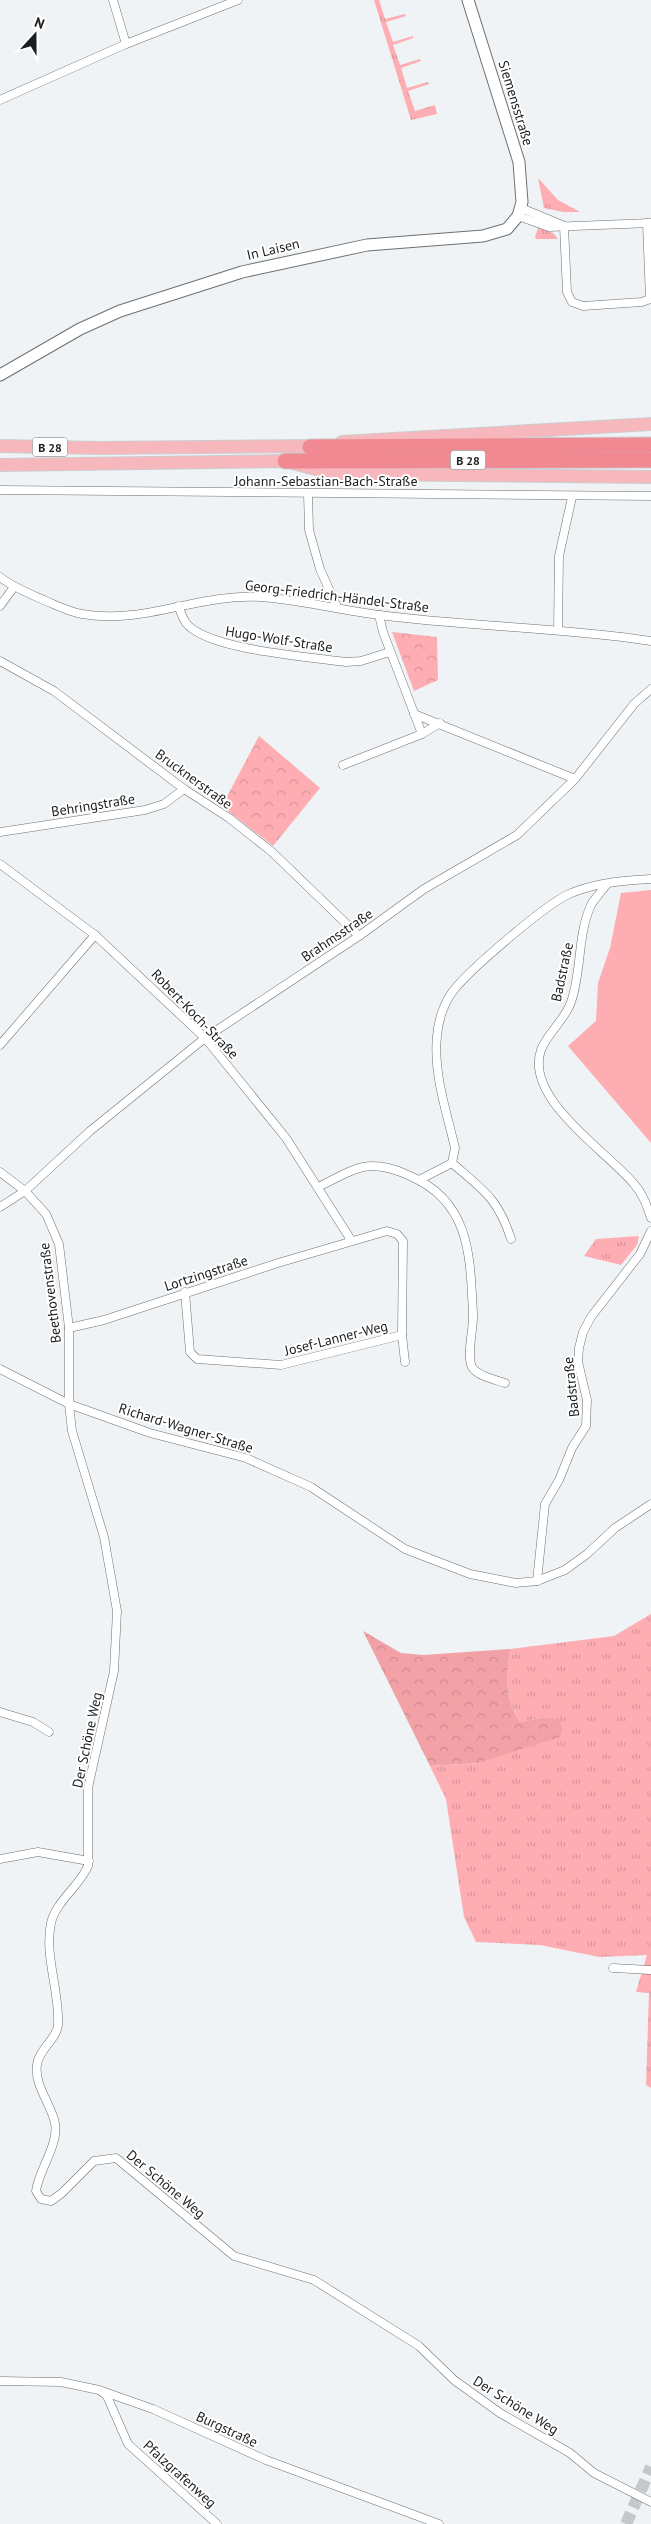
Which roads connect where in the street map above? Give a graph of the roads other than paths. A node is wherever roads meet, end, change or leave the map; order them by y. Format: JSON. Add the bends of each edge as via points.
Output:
{"nodes":[{"id":1,"x":113,"y":0,"type":"edge"},
{"id":2,"x":238,"y":0,"type":"edge"},
{"id":3,"x":468,"y":0,"type":"edge"},
{"id":4,"x":126,"y":44,"type":"junction"},
{"id":5,"x":0,"y":100,"type":"edge"},
{"id":6,"x":519,"y":212,"type":"junction"},
{"id":7,"x":649,"y":223,"type":"edge"},
{"id":8,"x":564,"y":226,"type":"junction"},
{"id":9,"x":0,"y":375,"type":"edge"},
{"id":10,"x":651,"y":424,"type":"edge"},
{"id":11,"x":651,"y":445,"type":"edge"},
{"id":12,"x":0,"y":446,"type":"edge"},
{"id":13,"x":310,"y":447,"type":"junction"},
{"id":14,"x":651,"y":460,"type":"edge"},
{"id":15,"x":285,"y":461,"type":"junction"},
{"id":16,"x":0,"y":465,"type":"edge"},
{"id":17,"x":651,"y":477,"type":"edge"},
{"id":18,"x":0,"y":490,"type":"edge"},
{"id":19,"x":308,"y":494,"type":"junction"},
{"id":20,"x":651,"y":496,"type":"edge"},
{"id":21,"x":572,"y":497,"type":"junction"},
{"id":22,"x":0,"y":577,"type":"edge"},
{"id":23,"x":14,"y":587,"type":"junction"},
{"id":24,"x":0,"y":606,"type":"edge"},
{"id":25,"x":178,"y":606,"type":"junction"},
{"id":26,"x":337,"y":607,"type":"junction"},
{"id":27,"x":379,"y":615,"type":"junction"},
{"id":28,"x":558,"y":630,"type":"junction"},
{"id":29,"x":651,"y":640,"type":"edge"},
{"id":30,"x":390,"y":652,"type":"junction"},
{"id":31,"x":0,"y":661,"type":"edge"},
{"id":32,"x":651,"y":689,"type":"edge"},
{"id":33,"x":414,"y":714,"type":"junction"},
{"id":34,"x":440,"y":723,"type":"junction"},
{"id":35,"x":422,"y":734,"type":"junction"},
{"id":36,"x":343,"y":765,"type":"dead end"},
{"id":37,"x":575,"y":779,"type":"junction"},
{"id":38,"x":184,"y":789,"type":"junction"},
{"id":39,"x":0,"y":832,"type":"edge"},
{"id":40,"x":0,"y":864,"type":"edge"},
{"id":41,"x":651,"y":879,"type":"edge"},
{"id":42,"x":607,"y":884,"type":"junction"},
{"id":43,"x":95,"y":936,"type":"junction"},
{"id":44,"x":359,"y":936,"type":"junction"},
{"id":45,"x":205,"y":1038,"type":"junction"},
{"id":46,"x":0,"y":1044,"type":"edge"},
{"id":47,"x":452,"y":1163,"type":"junction"},
{"id":48,"x":0,"y":1172,"type":"edge"},
{"id":49,"x":420,"y":1180,"type":"junction"},
{"id":50,"x":318,"y":1187,"type":"junction"},
{"id":51,"x":25,"y":1191,"type":"junction"},
{"id":52,"x":0,"y":1207,"type":"edge"},
{"id":53,"x":651,"y":1218,"type":"edge"},
{"id":54,"x":651,"y":1231,"type":"edge"},
{"id":55,"x":511,"y":1239,"type":"dead end"},
{"id":56,"x":351,"y":1240,"type":"junction"},
{"id":57,"x":185,"y":1292,"type":"junction"},
{"id":58,"x":69,"y":1328,"type":"junction"},
{"id":59,"x":402,"y":1335,"type":"junction"},
{"id":60,"x":405,"y":1362,"type":"dead end"},
{"id":61,"x":0,"y":1369,"type":"edge"},
{"id":62,"x":505,"y":1383,"type":"dead end"},
{"id":63,"x":69,"y":1404,"type":"junction"},
{"id":64,"x":651,"y":1504,"type":"edge"},
{"id":65,"x":537,"y":1581,"type":"junction"},
{"id":66,"x":0,"y":1712,"type":"edge"},
{"id":67,"x":50,"y":1732,"type":"dead end"},
{"id":68,"x":0,"y":1859,"type":"edge"},
{"id":69,"x":89,"y":1861,"type":"junction"},
{"id":70,"x":613,"y":1968,"type":"dead end"},
{"id":71,"x":651,"y":1970,"type":"edge"},
{"id":72,"x":0,"y":2381,"type":"edge"},
{"id":73,"x":99,"y":2390,"type":"junction"},
{"id":74,"x":651,"y":2502,"type":"edge"},
{"id":75,"x":217,"y":2524,"type":"edge"},
{"id":76,"x":439,"y":2524,"type":"edge"}],
"edges":[{"from":1,"to":4,"type":"street"},
{"from":2,"to":4,"type":"street"},
{"from":3,"to":6,"type":"street","name":"Siemensstraße","via":[[519,162],[522,184]]},
{"from":4,"to":5,"type":"street"},
{"from":6,"to":8,"type":"street","via":[[549,227]]},
{"from":6,"to":9,"type":"street","name":"In Laisen","via":[[507,229],[495,234],[366,245],[242,272],[157,298],[80,329]]},
{"from":7,"to":8,"type":"street"},
{"from":7,"to":8,"type":"street","via":[[650,299],[583,306],[572,302],[567,292]]},
{"from":10,"to":13,"type":"main road","via":[[355,439]]},
{"from":11,"to":13,"type":"highway","number":"B 28"},
{"from":12,"to":13,"type":"main road","number":"B 28"},
{"from":14,"to":15,"type":"highway","number":"B 28"},
{"from":15,"to":16,"type":"main road","number":"B 28"},
{"from":15,"to":17,"type":"main road","via":[[350,474]]},
{"from":18,"to":19,"type":"street","name":"Johann-Sebastian-Bach-Straße"},
{"from":19,"to":21,"type":"street","name":"Johann-Sebastian-Bach-Straße"},
{"from":19,"to":26,"type":"street","via":[[309,530],[320,569]]},
{"from":20,"to":21,"type":"street","name":"Johann-Sebastian-Bach-Straße"},
{"from":21,"to":28,"type":"street","via":[[559,556]]},
{"from":22,"to":23,"type":"street","name":"Georg-Friedrich-Händel-Straße"},
{"from":23,"to":24,"type":"street"},
{"from":23,"to":25,"type":"street","name":"Georg-Friedrich-Händel-Straße","via":[[79,614],[102,617],[152,613]]},
{"from":25,"to":26,"type":"street","name":"Georg-Friedrich-Händel-Straße","via":[[240,596]]},
{"from":25,"to":30,"type":"street","name":"Hugo-Wolf-Straße","via":[[187,624],[218,642],[235,646],[346,662]]},
{"from":26,"to":27,"type":"street","name":"Georg-Friedrich-Händel-Straße"},
{"from":27,"to":28,"type":"street","name":"Georg-Friedrich-Händel-Straße"},
{"from":27,"to":30,"type":"street"},
{"from":28,"to":29,"type":"street","name":"Georg-Friedrich-Händel-Straße"},
{"from":30,"to":33,"type":"street"},
{"from":31,"to":38,"type":"street","name":"Brucknerstraße","via":[[54,692]]},
{"from":32,"to":37,"type":"street","name":"Brahmsstraße","via":[[634,704]]},
{"from":33,"to":34,"type":"street"},
{"from":33,"to":35,"type":"street"},
{"from":34,"to":35,"type":"street"},
{"from":34,"to":37,"type":"street"},
{"from":35,"to":36,"type":"street"},
{"from":37,"to":44,"type":"street","name":"Brahmsstraße","via":[[517,835],[424,889]]},
{"from":38,"to":39,"type":"street","name":"Behringstraße","via":[[164,804],[145,810]]},
{"from":38,"to":44,"type":"street","name":"Brucknerstraße","via":[[229,818],[272,852]]},
{"from":40,"to":43,"type":"street","name":"Robert-Koch-Straße"},
{"from":41,"to":42,"type":"street"},
{"from":42,"to":47,"type":"street","via":[[567,895],[543,911],[470,973],[446,1004],[437,1035],[436,1058],[455,1148]]},
{"from":42,"to":53,"type":"street","name":"Badstraße","via":[[592,904],[585,922],[571,1002],[541,1050],[539,1064],[541,1077],[552,1100],[634,1184],[646,1201]]},
{"from":43,"to":45,"type":"street","name":"Robert-Koch-Straße"},
{"from":43,"to":46,"type":"street"},
{"from":44,"to":45,"type":"street","name":"Brahmsstraße"},
{"from":45,"to":50,"type":"street","name":"Robert-Koch-Straße","via":[[278,1128]]},
{"from":45,"to":51,"type":"street","name":"Brahmsstraße","via":[[90,1131]]},
{"from":47,"to":49,"type":"street"},
{"from":47,"to":55,"type":"street","via":[[498,1205]]},
{"from":48,"to":51,"type":"street","name":"Beethovenstraße"},
{"from":49,"to":50,"type":"street","via":[[381,1166],[362,1167]]},
{"from":49,"to":62,"type":"street","via":[[445,1199],[456,1213],[468,1244],[473,1316],[472,1367]]},
{"from":50,"to":56,"type":"street","name":"Robert-Koch-Straße"},
{"from":51,"to":52,"type":"street","name":"Brahmsstraße"},
{"from":51,"to":58,"type":"street","name":"Beethovenstraße","via":[[46,1214],[59,1244]]},
{"from":54,"to":65,"type":"street","name":"Badstraße","via":[[640,1254],[583,1332],[578,1362],[587,1400],[586,1426],[545,1504]]},
{"from":56,"to":57,"type":"street","name":"Lortzingstraße"},
{"from":56,"to":59,"type":"street","name":"Lortzingstraße","via":[[387,1231],[397,1234],[403,1241]]},
{"from":57,"to":58,"type":"street","name":"Lortzingstraße","via":[[104,1320]]},
{"from":57,"to":59,"type":"street","name":"Josef-Lanner-Weg","via":[[190,1352],[197,1359],[281,1364]]},
{"from":58,"to":63,"type":"street","name":"Beethovenstraße"},
{"from":59,"to":60,"type":"street"},
{"from":61,"to":63,"type":"street","name":"Richard-Wagner-Straße"},
{"from":63,"to":65,"type":"street","name":"Richard-Wagner-Straße","via":[[150,1433],[246,1458],[312,1487],[405,1549],[445,1565],[470,1574],[516,1583]]},
{"from":63,"to":69,"type":"street","name":"Der Schöne Weg","via":[[72,1431],[104,1537],[117,1611],[114,1671],[88,1788]]},
{"from":64,"to":65,"type":"street","name":"Richard-Wagner-Straße","via":[[615,1528],[565,1570]]},
{"from":66,"to":67,"type":"street","via":[[33,1722]]},
{"from":68,"to":69,"type":"street","via":[[38,1852]]},
{"from":69,"to":74,"type":"street","name":"Der Schöne Weg","via":[[51,1924],[58,2028],[36,2065],[39,2082],[55,2122],[55,2135],[37,2182],[36,2191],[41,2199],[51,2201],[94,2161],[116,2158],[234,2256],[314,2280],[419,2346],[454,2380],[500,2413],[570,2453],[594,2473]]},
{"from":70,"to":71,"type":"street"},
{"from":72,"to":73,"type":"street","name":"Burgstraße","via":[[61,2382]]},
{"from":73,"to":75,"type":"street","name":"Pfalzgrafenweg","via":[[107,2396],[128,2444]]},
{"from":73,"to":76,"type":"street","name":"Burgstraße","via":[[153,2409],[266,2460]]}]}
